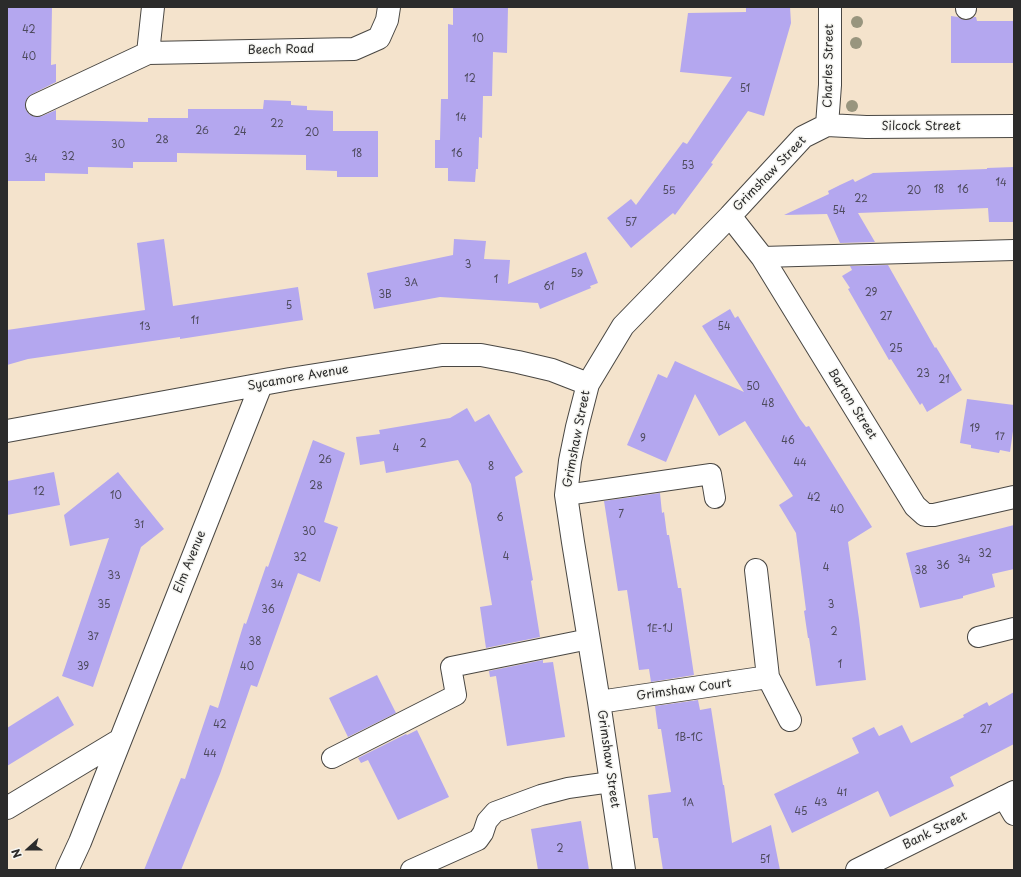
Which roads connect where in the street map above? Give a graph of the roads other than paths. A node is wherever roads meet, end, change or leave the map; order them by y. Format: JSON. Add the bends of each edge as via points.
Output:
{"nodes":[{"id":1,"x":154,"y":7,"type":"edge"},
{"id":2,"x":389,"y":7,"type":"edge"},
{"id":3,"x":830,"y":7,"type":"edge"},
{"id":4,"x":148,"y":53,"type":"junction"},
{"id":5,"x":37,"y":105,"type":"dead end"},
{"id":6,"x":827,"y":125,"type":"junction"},
{"id":7,"x":1014,"y":126,"type":"edge"},
{"id":8,"x":730,"y":216,"type":"junction"},
{"id":9,"x":1014,"y":250,"type":"edge"},
{"id":10,"x":762,"y":257,"type":"junction"},
{"id":11,"x":261,"y":384,"type":"junction"},
{"id":12,"x":588,"y":384,"type":"junction"},
{"id":13,"x":7,"y":431,"type":"edge"},
{"id":14,"x":566,"y":495,"type":"junction"},
{"id":15,"x":1014,"y":497,"type":"edge"},
{"id":16,"x":715,"y":498,"type":"dead end"},
{"id":17,"x":756,"y":570,"type":"dead end"},
{"id":18,"x":1014,"y":628,"type":"edge"},
{"id":19,"x":978,"y":638,"type":"dead end"},
{"id":20,"x":589,"y":639,"type":"junction"},
{"id":21,"x":768,"y":677,"type":"junction"},
{"id":22,"x":599,"y":702,"type":"junction"},
{"id":23,"x":790,"y":720,"type":"dead end"},
{"id":24,"x":120,"y":740,"type":"junction"},
{"id":25,"x":332,"y":758,"type":"dead end"},
{"id":26,"x":611,"y":782,"type":"junction"},
{"id":27,"x":1011,"y":801,"type":"edge"},
{"id":28,"x":7,"y":808,"type":"edge"},
{"id":29,"x":68,"y":870,"type":"edge"},
{"id":30,"x":411,"y":870,"type":"edge"},
{"id":31,"x":624,"y":870,"type":"edge"},
{"id":32,"x":857,"y":870,"type":"edge"}],
"edges":[{"from":1,"to":4,"type":"street"},
{"from":2,"to":4,"type":"street","name":"Beech Road","via":[[387,20],[379,38],[354,49]]},
{"from":3,"to":6,"type":"street","name":"Charles Street"},
{"from":4,"to":5,"type":"street","name":"Beech Road"},
{"from":6,"to":7,"type":"street","name":"Silcock Street"},
{"from":6,"to":8,"type":"street","name":"Grimshaw Street","via":[[803,137]]},
{"from":8,"to":10,"type":"street","name":"Barton Street"},
{"from":8,"to":12,"type":"street","name":"Grimshaw Street","via":[[623,326]]},
{"from":9,"to":10,"type":"lane"},
{"from":10,"to":15,"type":"street","name":"Barton Street","via":[[915,506],[925,515],[934,515]]},
{"from":11,"to":12,"type":"street","name":"Sycamore Avenue","via":[[442,355],[481,355],[552,370]]},
{"from":11,"to":13,"type":"street","name":"Sycamore Avenue"},
{"from":11,"to":24,"type":"street","name":"Elm Avenue"},
{"from":12,"to":14,"type":"street","name":"Grimshaw Street","via":[[570,461]]},
{"from":14,"to":16,"type":"lane","via":[[711,474]]},
{"from":14,"to":20,"type":"street","name":"Grimshaw Street"},
{"from":17,"to":21,"type":"street"},
{"from":18,"to":19,"type":"lane"},
{"from":20,"to":22,"type":"street","name":"Grimshaw Street"},
{"from":20,"to":25,"type":"lane","via":[[451,667],[456,695]]},
{"from":21,"to":22,"type":"street","name":"Grimshaw Court"},
{"from":21,"to":23,"type":"street"},
{"from":22,"to":26,"type":"street","name":"Grimshaw Street"},
{"from":24,"to":28,"type":"street"},
{"from":24,"to":29,"type":"street","name":"Elm Avenue"},
{"from":26,"to":30,"type":"lane","via":[[568,788],[495,812],[487,821],[478,840]]},
{"from":26,"to":31,"type":"street","name":"Grimshaw Street"},
{"from":27,"to":32,"type":"street","name":"Bank Street"}]}
